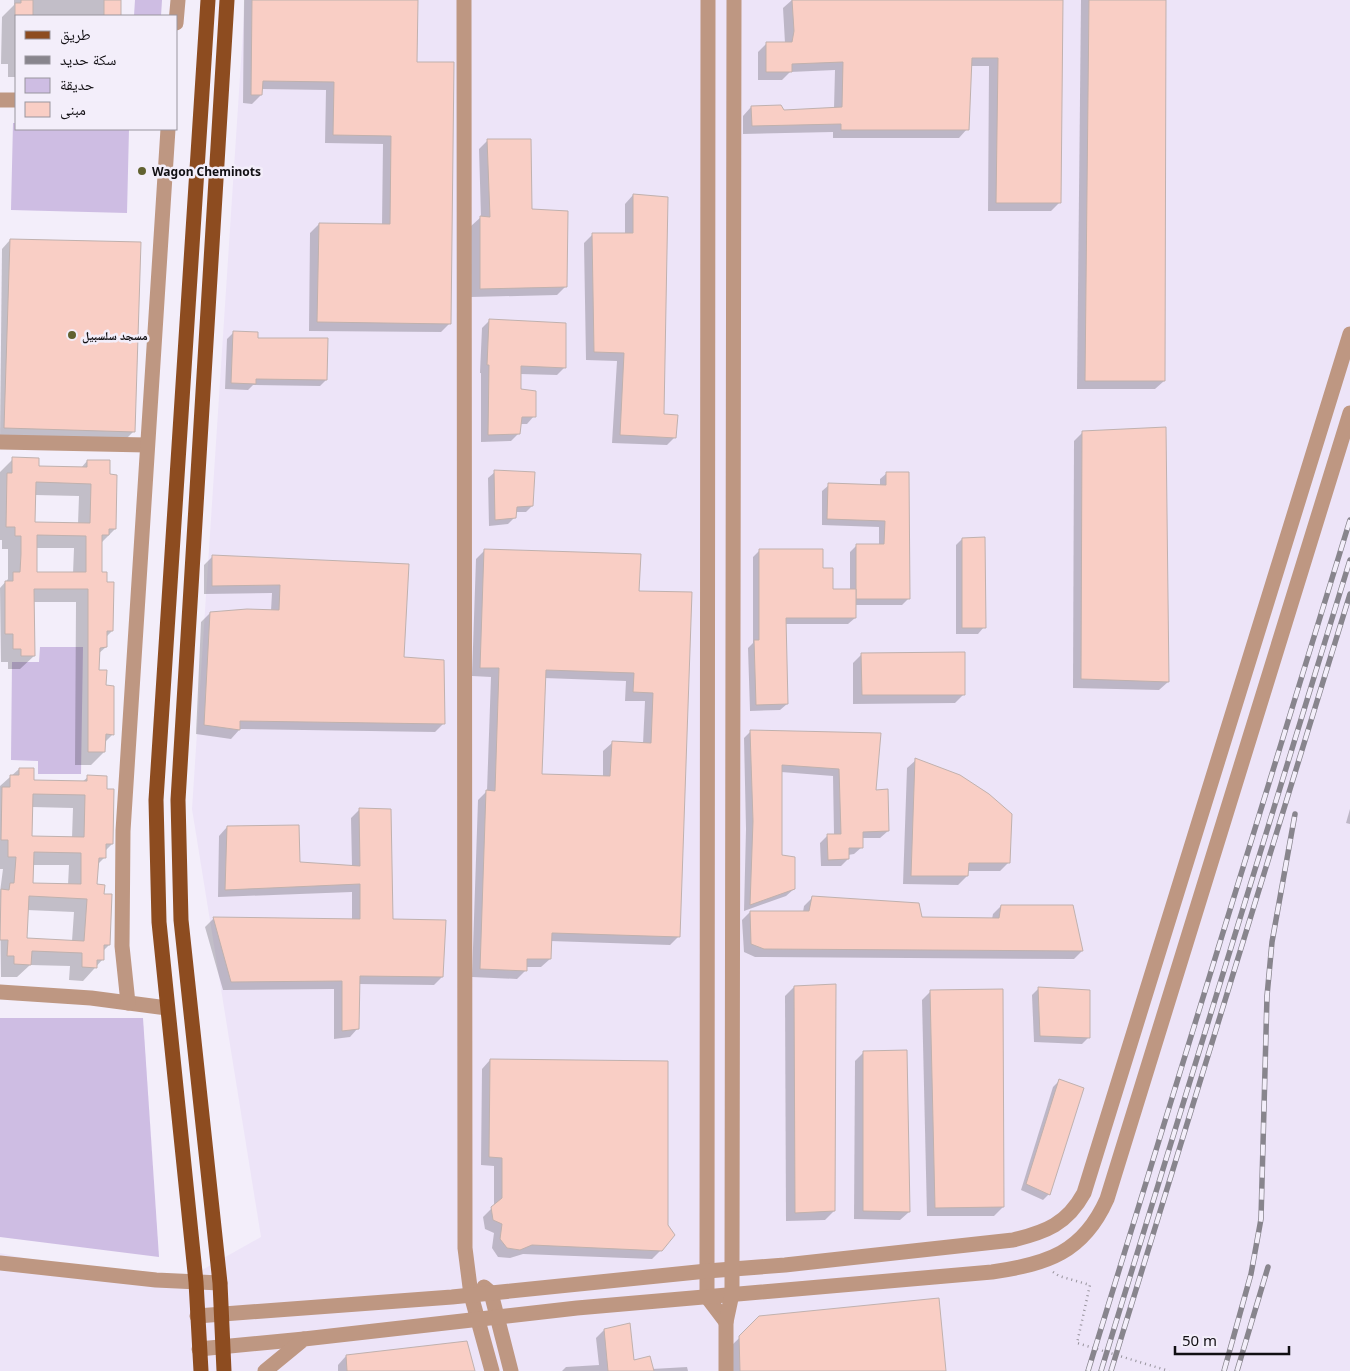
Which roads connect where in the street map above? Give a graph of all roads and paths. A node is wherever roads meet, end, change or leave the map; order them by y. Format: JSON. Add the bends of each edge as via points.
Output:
{"nodes":[{"id":1,"x":178,"y":0,"type":"edge"},
{"id":2,"x":208,"y":0,"type":"edge"},
{"id":3,"x":227,"y":0,"type":"edge"},
{"id":4,"x":464,"y":0,"type":"edge"},
{"id":5,"x":708,"y":0,"type":"edge"},
{"id":6,"x":734,"y":0,"type":"edge"},
{"id":7,"x":177,"y":15,"type":"edge"},
{"id":8,"x":0,"y":100,"type":"edge"},
{"id":9,"x":15,"y":100,"type":"edge"},
{"id":10,"x":168,"y":130,"type":"edge"},
{"id":11,"x":1350,"y":334,"type":"edge"},
{"id":12,"x":1350,"y":413,"type":"edge"},
{"id":13,"x":0,"y":442,"type":"edge"},
{"id":14,"x":147,"y":445,"type":"junction"},
{"id":15,"x":707,"y":747,"type":"junction"},
{"id":16,"x":733,"y":747,"type":"junction"},
{"id":17,"x":0,"y":992,"type":"edge"},
{"id":18,"x":128,"y":1003,"type":"junction"},
{"id":19,"x":167,"y":1008,"type":"junction"},
{"id":20,"x":1037,"y":1233,"type":"junction"},
{"id":21,"x":1047,"y":1259,"type":"junction"},
{"id":22,"x":0,"y":1263,"type":"edge"},
{"id":23,"x":732,"y":1268,"type":"junction"},
{"id":24,"x":707,"y":1271,"type":"junction"},
{"id":25,"x":467,"y":1273,"type":"junction"},
{"id":26,"x":637,"y":1278,"type":"junction"},
{"id":27,"x":196,"y":1282,"type":"junction"},
{"id":28,"x":220,"y":1283,"type":"junction"},
{"id":29,"x":491,"y":1293,"type":"junction"},
{"id":30,"x":732,"y":1294,"type":"junction"},
{"id":31,"x":471,"y":1295,"type":"junction"},
{"id":32,"x":707,"y":1297,"type":"junction"},
{"id":33,"x":638,"y":1302,"type":"junction"},
{"id":34,"x":222,"y":1314,"type":"junction"},
{"id":35,"x":197,"y":1316,"type":"junction"},
{"id":36,"x":498,"y":1316,"type":"junction"},
{"id":37,"x":477,"y":1318,"type":"junction"},
{"id":38,"x":726,"y":1322,"type":"junction"},
{"id":39,"x":304,"y":1338,"type":"junction"},
{"id":40,"x":223,"y":1347,"type":"junction"},
{"id":41,"x":199,"y":1349,"type":"junction"},
{"id":42,"x":201,"y":1371,"type":"edge"},
{"id":43,"x":224,"y":1371,"type":"edge"},
{"id":44,"x":265,"y":1371,"type":"edge"},
{"id":45,"x":492,"y":1371,"type":"edge"},
{"id":46,"x":511,"y":1371,"type":"edge"},
{"id":47,"x":726,"y":1371,"type":"edge"},
{"id":48,"x":1169,"y":1371,"type":"edge"}],
"edges":[{"from":1,"to":7,"type":"street"},
{"from":2,"to":19,"type":"main road","via":[[156,800],[159,922]]},
{"from":3,"to":28,"type":"main road","via":[[178,800],[181,920]]},
{"from":4,"to":25,"type":"street"},
{"from":5,"to":15,"type":"street"},
{"from":6,"to":16,"type":"street"},
{"from":8,"to":9,"type":"street"},
{"from":10,"to":14,"type":"street"},
{"from":11,"to":20,"type":"street","via":[[1084,1193],[1066,1219]]},
{"from":12,"to":21,"type":"street","via":[[1107,1199],[1096,1221],[1077,1244]]},
{"from":13,"to":14,"type":"street"},
{"from":14,"to":18,"type":"street","via":[[123,831],[122,946]]},
{"from":15,"to":16,"type":"street"},
{"from":15,"to":24,"type":"street"},
{"from":16,"to":23,"type":"street"},
{"from":17,"to":18,"type":"street"},
{"from":18,"to":19,"type":"street"},
{"from":19,"to":27,"type":"main road"},
{"from":20,"to":21,"type":"street"},
{"from":20,"to":23,"type":"street","via":[[1013,1240]]},
{"from":21,"to":30,"type":"street","via":[[992,1272]]},
{"from":21,"to":48,"type":"path","via":[[1054,1273],[1090,1285],[1077,1343]]},
{"from":22,"to":27,"type":"street"},
{"from":23,"to":24,"type":"street"},
{"from":23,"to":30,"type":"street"},
{"from":24,"to":26,"type":"street"},
{"from":24,"to":32,"type":"street"},
{"from":25,"to":29,"type":"street"},
{"from":25,"to":31,"type":"street"},
{"from":26,"to":29,"type":"street"},
{"from":26,"to":33,"type":"street"},
{"from":27,"to":28,"type":"street"},
{"from":27,"to":35,"type":"main road"},
{"from":28,"to":34,"type":"main road"},
{"from":29,"to":31,"type":"street"},
{"from":29,"to":36,"type":"street"},
{"from":30,"to":32,"type":"street"},
{"from":30,"to":38,"type":"street"},
{"from":31,"to":34,"type":"street"},
{"from":31,"to":37,"type":"street"},
{"from":32,"to":33,"type":"street"},
{"from":32,"to":38,"type":"street"},
{"from":33,"to":36,"type":"street"},
{"from":34,"to":35,"type":"street"},
{"from":34,"to":40,"type":"main road"},
{"from":35,"to":41,"type":"main road"},
{"from":36,"to":37,"type":"street"},
{"from":36,"to":46,"type":"street"},
{"from":37,"to":39,"type":"street"},
{"from":37,"to":45,"type":"street"},
{"from":38,"to":47,"type":"street"},
{"from":39,"to":40,"type":"street"},
{"from":39,"to":44,"type":"street"},
{"from":40,"to":41,"type":"street"},
{"from":40,"to":43,"type":"main road"},
{"from":41,"to":42,"type":"main road"}]}
